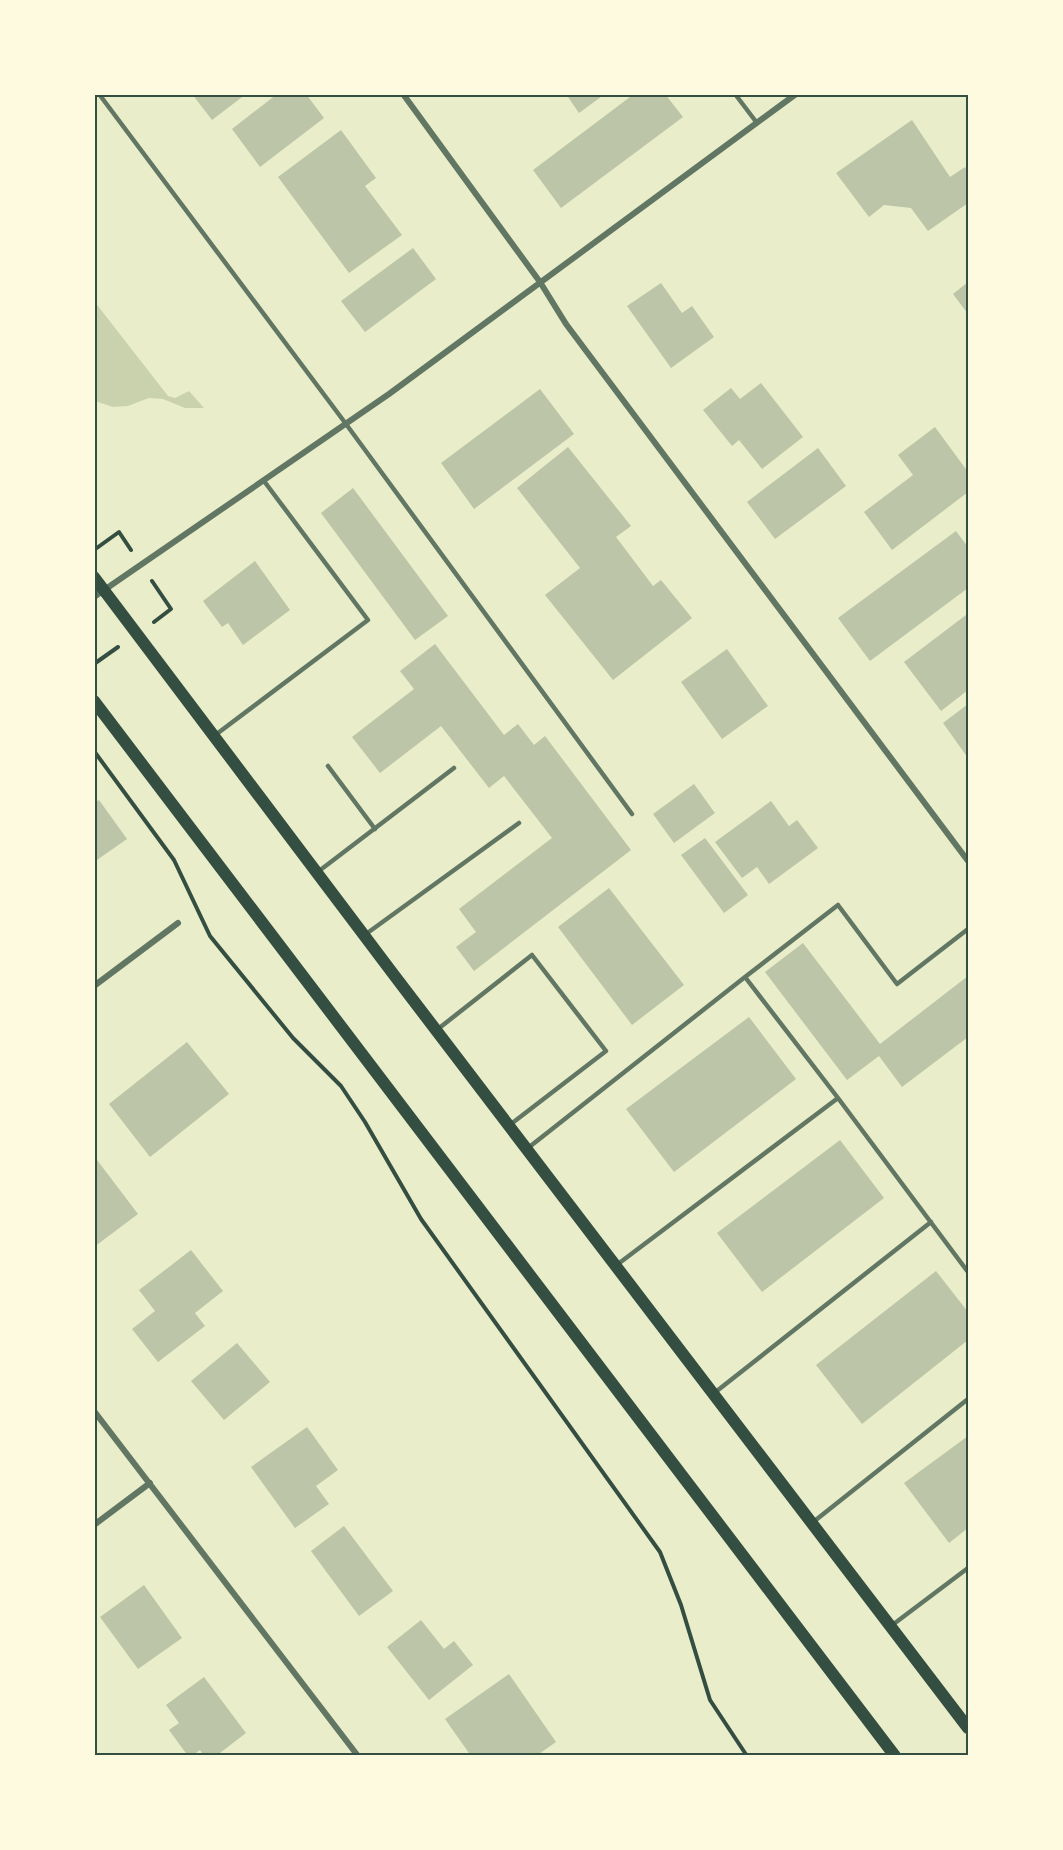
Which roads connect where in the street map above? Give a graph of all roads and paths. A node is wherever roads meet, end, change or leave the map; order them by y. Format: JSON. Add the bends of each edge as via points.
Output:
{"nodes":[{"id":1,"x":99,"y":94,"type":"edge"},
{"id":2,"x":403,"y":94,"type":"edge"},
{"id":3,"x":735,"y":94,"type":"edge"},
{"id":4,"x":796,"y":94,"type":"edge"},
{"id":5,"x":757,"y":123,"type":"junction"},
{"id":6,"x":540,"y":282,"type":"junction"},
{"id":7,"x":346,"y":424,"type":"junction"},
{"id":8,"x":264,"y":481,"type":"junction"},
{"id":9,"x":119,"y":532,"type":"dead end"},
{"id":10,"x":94,"y":550,"type":"edge"},
{"id":11,"x":94,"y":577,"type":"edge"},
{"id":12,"x":99,"y":593,"type":"edge"},
{"id":13,"x":94,"y":701,"type":"edge"},
{"id":14,"x":214,"y":736,"type":"junction"},
{"id":15,"x":94,"y":751,"type":"edge"},
{"id":16,"x":328,"y":766,"type":"dead end"},
{"id":17,"x":454,"y":768,"type":"dead end"},
{"id":18,"x":632,"y":813,"type":"dead end"},
{"id":19,"x":519,"y":823,"type":"dead end"},
{"id":20,"x":375,"y":829,"type":"junction"},
{"id":21,"x":969,"y":861,"type":"edge"},
{"id":22,"x":316,"y":872,"type":"junction"},
{"id":23,"x":178,"y":923,"type":"dead end"},
{"id":24,"x":969,"y":929,"type":"edge"},
{"id":25,"x":364,"y":936,"type":"junction"},
{"id":26,"x":745,"y":977,"type":"junction"},
{"id":27,"x":94,"y":986,"type":"edge"},
{"id":28,"x":436,"y":1030,"type":"junction"},
{"id":29,"x":838,"y":1098,"type":"junction"},
{"id":30,"x":508,"y":1125,"type":"junction"},
{"id":31,"x":527,"y":1149,"type":"junction"},
{"id":32,"x":932,"y":1222,"type":"junction"},
{"id":33,"x":616,"y":1266,"type":"junction"},
{"id":34,"x":966,"y":1267,"type":"edge"},
{"id":35,"x":969,"y":1272,"type":"edge"},
{"id":36,"x":713,"y":1394,"type":"junction"},
{"id":37,"x":969,"y":1399,"type":"edge"},
{"id":38,"x":94,"y":1411,"type":"edge"},
{"id":39,"x":150,"y":1484,"type":"junction"},
{"id":40,"x":812,"y":1523,"type":"junction"},
{"id":41,"x":94,"y":1525,"type":"edge"},
{"id":42,"x":969,"y":1568,"type":"edge"},
{"id":43,"x":891,"y":1626,"type":"junction"},
{"id":44,"x":969,"y":1728,"type":"edge"},
{"id":45,"x":358,"y":1755,"type":"edge"},
{"id":46,"x":747,"y":1755,"type":"edge"},
{"id":47,"x":895,"y":1755,"type":"edge"}],
"edges":[{"from":1,"to":7,"type":"lane"},
{"from":2,"to":6,"type":"street"},
{"from":3,"to":5,"type":"lane"},
{"from":4,"to":5,"type":"street"},
{"from":5,"to":6,"type":"street"},
{"from":6,"to":7,"type":"street"},
{"from":6,"to":21,"type":"street","via":[[566,324]]},
{"from":7,"to":8,"type":"street"},
{"from":7,"to":18,"type":"lane"},
{"from":8,"to":12,"type":"street"},
{"from":8,"to":14,"type":"lane","via":[[368,620]]},
{"from":9,"to":10,"type":"path"},
{"from":11,"to":12,"type":"main road"},
{"from":12,"to":14,"type":"main road"},
{"from":13,"to":47,"type":"main road"},
{"from":14,"to":22,"type":"main road"},
{"from":15,"to":46,"type":"path","via":[[174,860],[210,936],[292,1038],[341,1086],[421,1219],[660,1552],[710,1700]]},
{"from":16,"to":20,"type":"lane"},
{"from":17,"to":20,"type":"lane"},
{"from":19,"to":25,"type":"lane"},
{"from":20,"to":22,"type":"lane"},
{"from":22,"to":25,"type":"main road"},
{"from":23,"to":27,"type":"street"},
{"from":24,"to":26,"type":"lane","via":[[897,984],[838,905]]},
{"from":25,"to":28,"type":"main road"},
{"from":26,"to":29,"type":"lane"},
{"from":26,"to":31,"type":"lane"},
{"from":28,"to":30,"type":"main road"},
{"from":28,"to":30,"type":"lane","via":[[532,955],[606,1051]]},
{"from":29,"to":32,"type":"lane"},
{"from":29,"to":33,"type":"lane"},
{"from":30,"to":31,"type":"main road"},
{"from":31,"to":33,"type":"main road"},
{"from":32,"to":34,"type":"lane"},
{"from":32,"to":36,"type":"lane"},
{"from":33,"to":36,"type":"main road"},
{"from":34,"to":35,"type":"lane"},
{"from":36,"to":40,"type":"main road"},
{"from":37,"to":40,"type":"lane"},
{"from":38,"to":39,"type":"street"},
{"from":39,"to":41,"type":"street"},
{"from":39,"to":45,"type":"street"},
{"from":40,"to":43,"type":"main road"},
{"from":42,"to":43,"type":"lane"},
{"from":43,"to":44,"type":"main road"}]}
